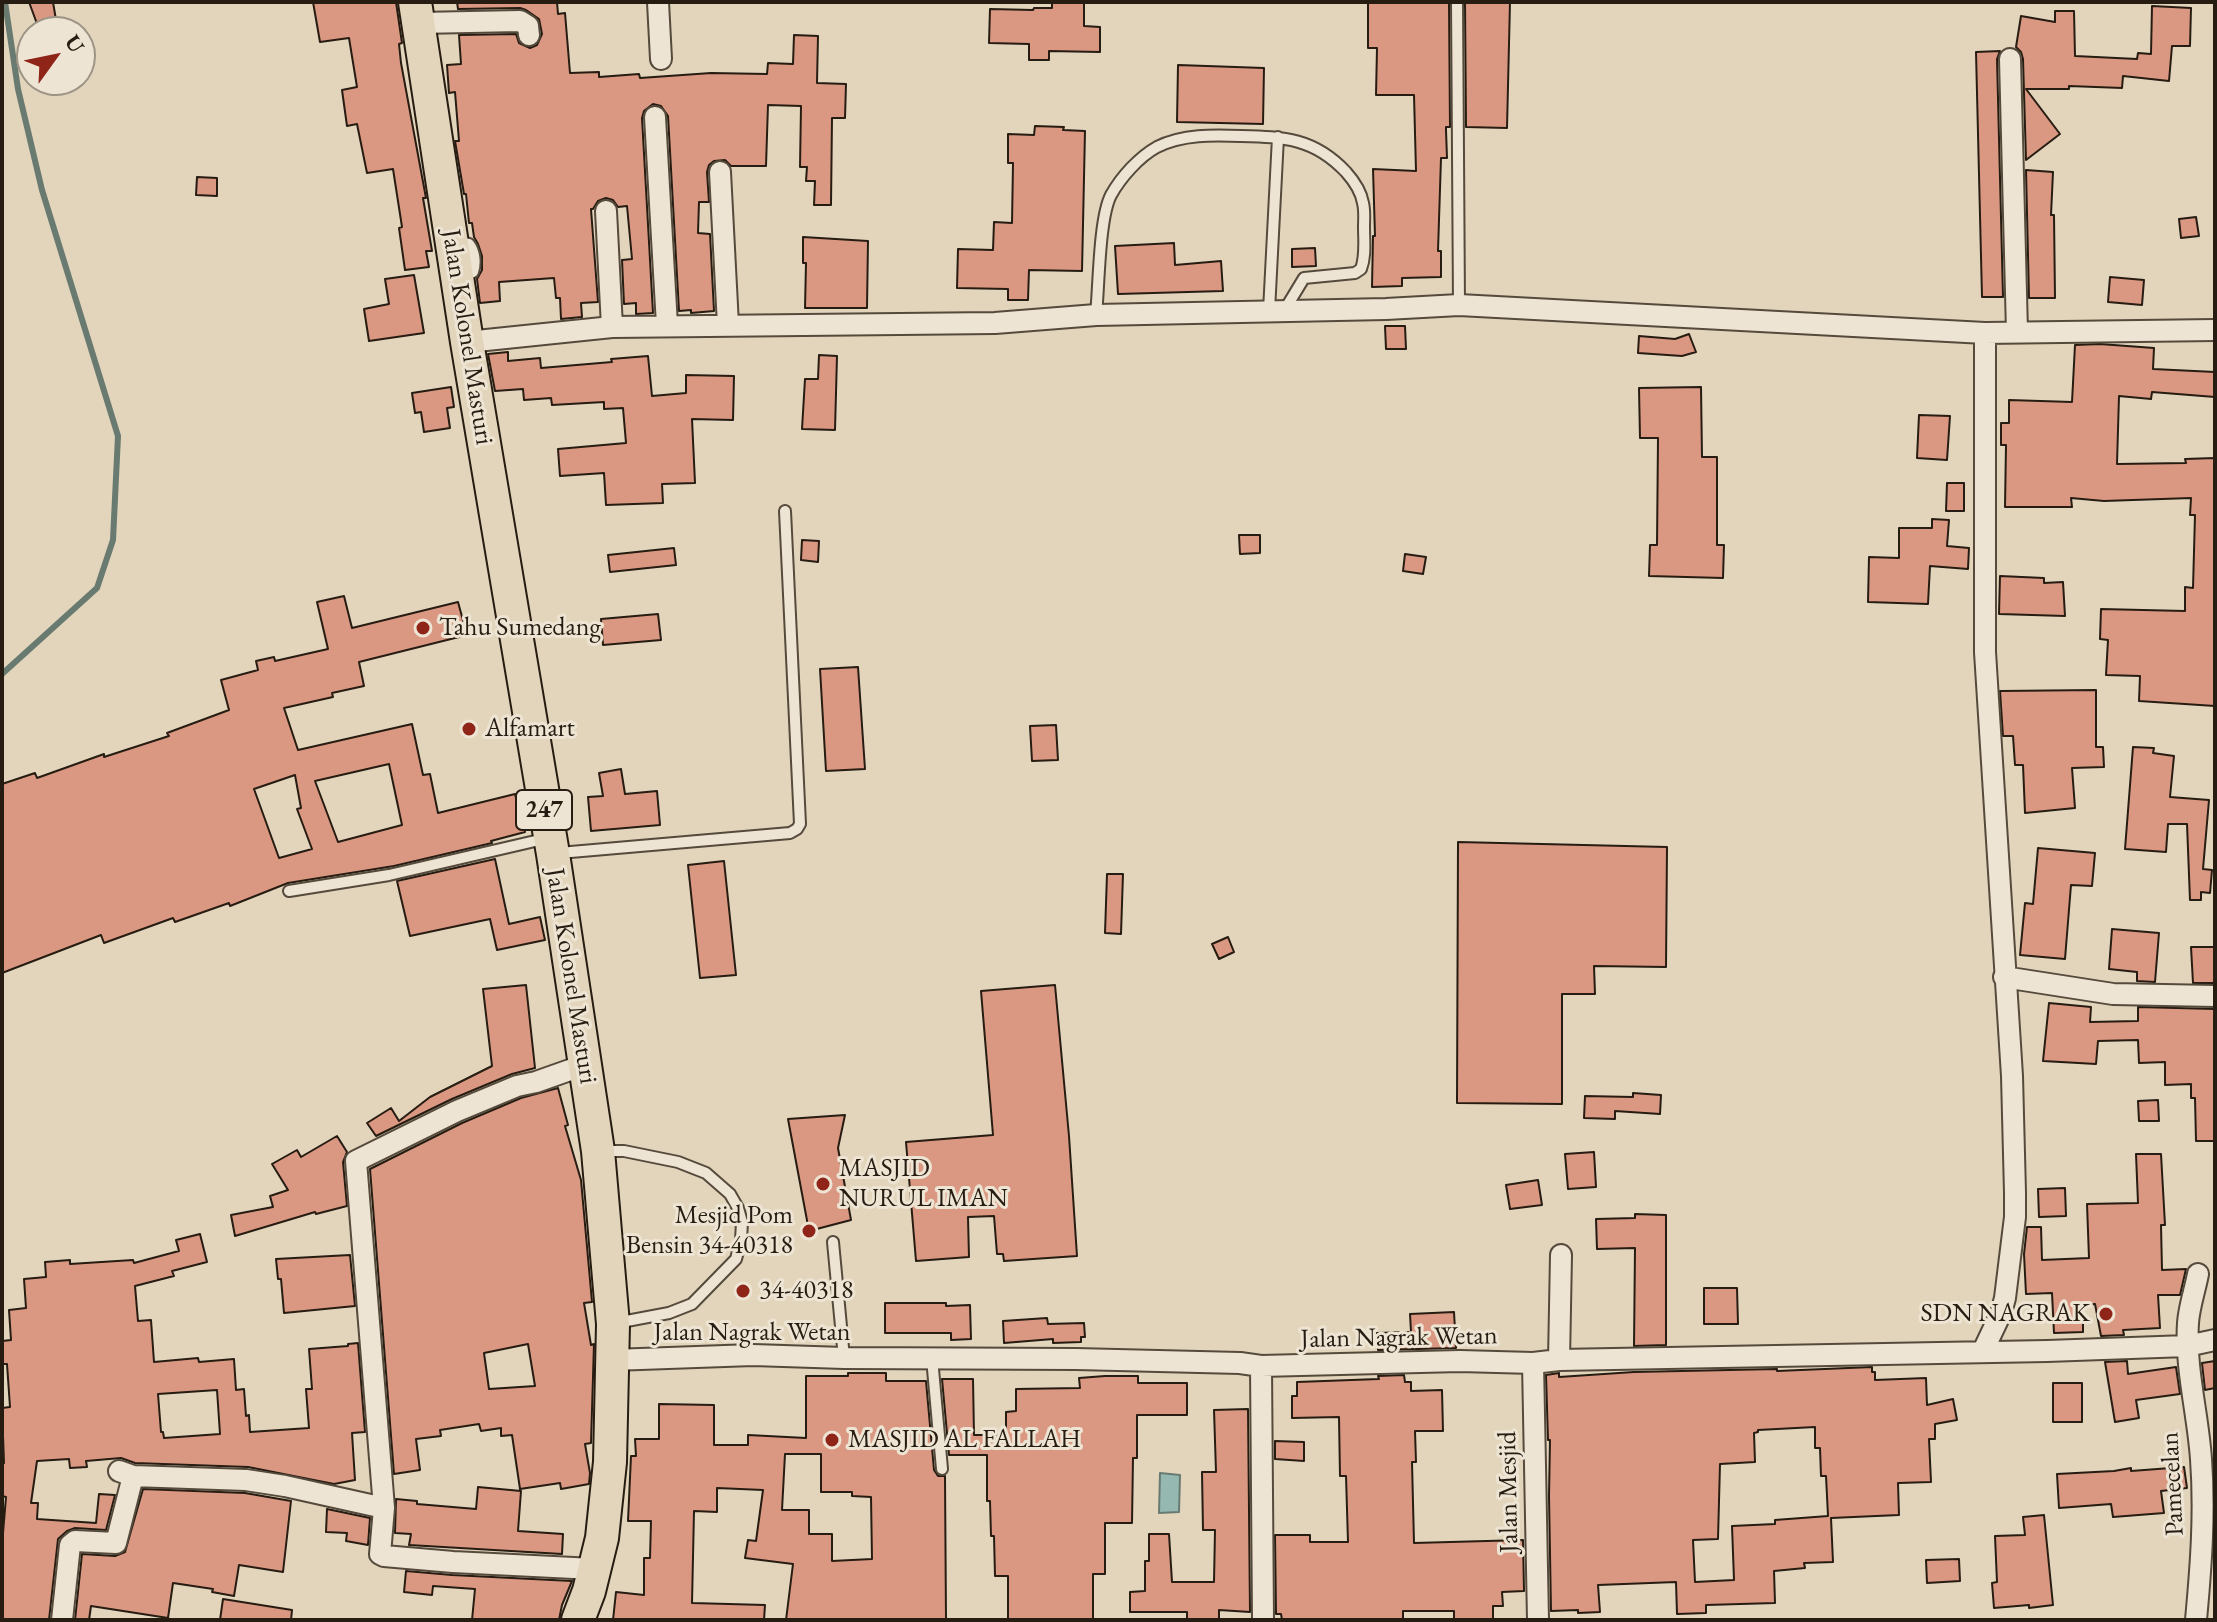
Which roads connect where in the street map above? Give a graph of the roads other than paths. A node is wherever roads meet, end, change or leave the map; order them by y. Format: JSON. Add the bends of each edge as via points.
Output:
{"nodes":[{"id":1,"x":658,"y":2,"type":"edge"},
{"id":2,"x":1457,"y":2,"type":"edge"},
{"id":3,"x":417,"y":12,"type":"edge"},
{"id":4,"x":529,"y":35,"type":"dead end"},
{"id":5,"x":661,"y":59,"type":"dead end"},
{"id":6,"x":2010,"y":59,"type":"dead end"},
{"id":7,"x":655,"y":117,"type":"dead end"},
{"id":8,"x":1278,"y":137,"type":"junction"},
{"id":9,"x":720,"y":172,"type":"dead end"},
{"id":10,"x":606,"y":211,"type":"dead end"},
{"id":11,"x":1459,"y":305,"type":"junction"},
{"id":12,"x":1276,"y":311,"type":"junction"},
{"id":13,"x":1096,"y":315,"type":"junction"},
{"id":14,"x":667,"y":325,"type":"junction"},
{"id":15,"x":728,"y":325,"type":"junction"},
{"id":16,"x":612,"y":327,"type":"junction"},
{"id":17,"x":2210,"y":330,"type":"edge"},
{"id":18,"x":2017,"y":332,"type":"junction"},
{"id":19,"x":1985,"y":333,"type":"junction"},
{"id":20,"x":467,"y":342,"type":"junction"},
{"id":21,"x":785,"y":511,"type":"dead end"},
{"id":22,"x":551,"y":846,"type":"junction"},
{"id":23,"x":289,"y":891,"type":"dead end"},
{"id":24,"x":2004,"y":977,"type":"junction"},
{"id":25,"x":2215,"y":996,"type":"edge"},
{"id":26,"x":584,"y":1065,"type":"junction"},
{"id":27,"x":598,"y":1151,"type":"junction"},
{"id":28,"x":833,"y":1242,"type":"dead end"},
{"id":29,"x":1561,"y":1255,"type":"dead end"},
{"id":30,"x":2198,"y":1274,"type":"dead end"},
{"id":31,"x":613,"y":1324,"type":"junction"},
{"id":32,"x":2215,"y":1340,"type":"edge"},
{"id":33,"x":2187,"y":1346,"type":"junction"},
{"id":34,"x":1983,"y":1351,"type":"junction"},
{"id":35,"x":844,"y":1358,"type":"junction"},
{"id":36,"x":932,"y":1358,"type":"junction"},
{"id":37,"x":612,"y":1360,"type":"junction"},
{"id":38,"x":1559,"y":1360,"type":"junction"},
{"id":39,"x":1533,"y":1363,"type":"junction"},
{"id":40,"x":1261,"y":1366,"type":"junction"},
{"id":41,"x":942,"y":1469,"type":"dead end"},
{"id":42,"x":384,"y":1508,"type":"junction"},
{"id":43,"x":594,"y":1569,"type":"junction"},
{"id":44,"x":62,"y":1620,"type":"edge"},
{"id":45,"x":578,"y":1620,"type":"edge"},
{"id":46,"x":1263,"y":1620,"type":"edge"},
{"id":47,"x":1538,"y":1620,"type":"edge"},
{"id":48,"x":2196,"y":1620,"type":"edge"}],
"edges":[{"from":1,"to":5,"type":"street"},
{"from":2,"to":11,"type":"lane"},
{"from":3,"to":4,"type":"street","via":[[520,21],[528,26]]},
{"from":3,"to":20,"type":"main road","name":"Jalan Kolonel Masturi","number":"247"},
{"from":6,"to":18,"type":"street"},
{"from":7,"to":14,"type":"street"},
{"from":8,"to":12,"type":"lane"},
{"from":8,"to":12,"type":"lane","via":[[1316,148],[1358,188],[1365,257],[1355,273],[1304,278]]},
{"from":8,"to":13,"type":"lane","via":[[1194,136],[1155,148],[1129,170],[1105,213]]},
{"from":9,"to":15,"type":"street"},
{"from":10,"to":16,"type":"street"},
{"from":11,"to":12,"type":"street"},
{"from":11,"to":19,"type":"street"},
{"from":12,"to":13,"type":"street"},
{"from":13,"to":15,"type":"street","via":[[995,323]]},
{"from":14,"to":15,"type":"street"},
{"from":14,"to":16,"type":"street"},
{"from":16,"to":20,"type":"street"},
{"from":17,"to":18,"type":"street"},
{"from":18,"to":19,"type":"street"},
{"from":19,"to":24,"type":"street","via":[[1985,652]]},
{"from":20,"to":22,"type":"main road","name":"Jalan Kolonel Masturi","number":"247"},
{"from":21,"to":22,"type":"lane","via":[[797,829]]},
{"from":22,"to":23,"type":"lane"},
{"from":22,"to":26,"type":"main road","name":"Jalan Kolonel Masturi","number":"247"},
{"from":24,"to":25,"type":"street","via":[[2113,994]]},
{"from":24,"to":34,"type":"street","via":[[2015,1217],[2005,1298]]},
{"from":26,"to":27,"type":"main road","name":"Jalan Kolonel Masturi","number":"247"},
{"from":26,"to":42,"type":"street","via":[[457,1111],[356,1161]]},
{"from":27,"to":31,"type":"main road","name":"Jalan Kolonel Masturi","number":"247"},
{"from":27,"to":31,"type":"lane","via":[[624,1151],[706,1173],[730,1194],[742,1222],[736,1259],[692,1304]]},
{"from":28,"to":35,"type":"lane"},
{"from":29,"to":38,"type":"street"},
{"from":30,"to":33,"type":"street","name":"Pamecelan"},
{"from":31,"to":37,"type":"main road","name":"Jalan Kolonel Masturi","number":"247"},
{"from":32,"to":33,"type":"street","name":"Jalan Nagrak Wetan"},
{"from":33,"to":34,"type":"street","name":"Jalan Nagrak Wetan"},
{"from":33,"to":48,"type":"street","name":"Pamecelan","via":[[2203,1495]]},
{"from":34,"to":38,"type":"street","name":"Jalan Nagrak Wetan"},
{"from":35,"to":36,"type":"street","name":"Jalan Nagrak Wetan"},
{"from":35,"to":37,"type":"street","name":"Jalan Nagrak Wetan"},
{"from":36,"to":40,"type":"street","name":"Jalan Nagrak Wetan"},
{"from":36,"to":41,"type":"lane"},
{"from":37,"to":43,"type":"main road","name":"Jalan Kolonel Masturi","number":"247","via":[[610,1462]]},
{"from":38,"to":39,"type":"street","name":"Jalan Nagrak Wetan"},
{"from":39,"to":40,"type":"street","name":"Jalan Nagrak Wetan"},
{"from":39,"to":47,"type":"street","name":"Jalan Mesjid"},
{"from":40,"to":46,"type":"street"},
{"from":42,"to":43,"type":"street","via":[[384,1556]]},
{"from":42,"to":44,"type":"street","via":[[246,1480],[126,1473],[116,1543],[70,1545]]},
{"from":43,"to":45,"type":"main road","name":"Jalan Kolonel Masturi","number":"247"}]}
